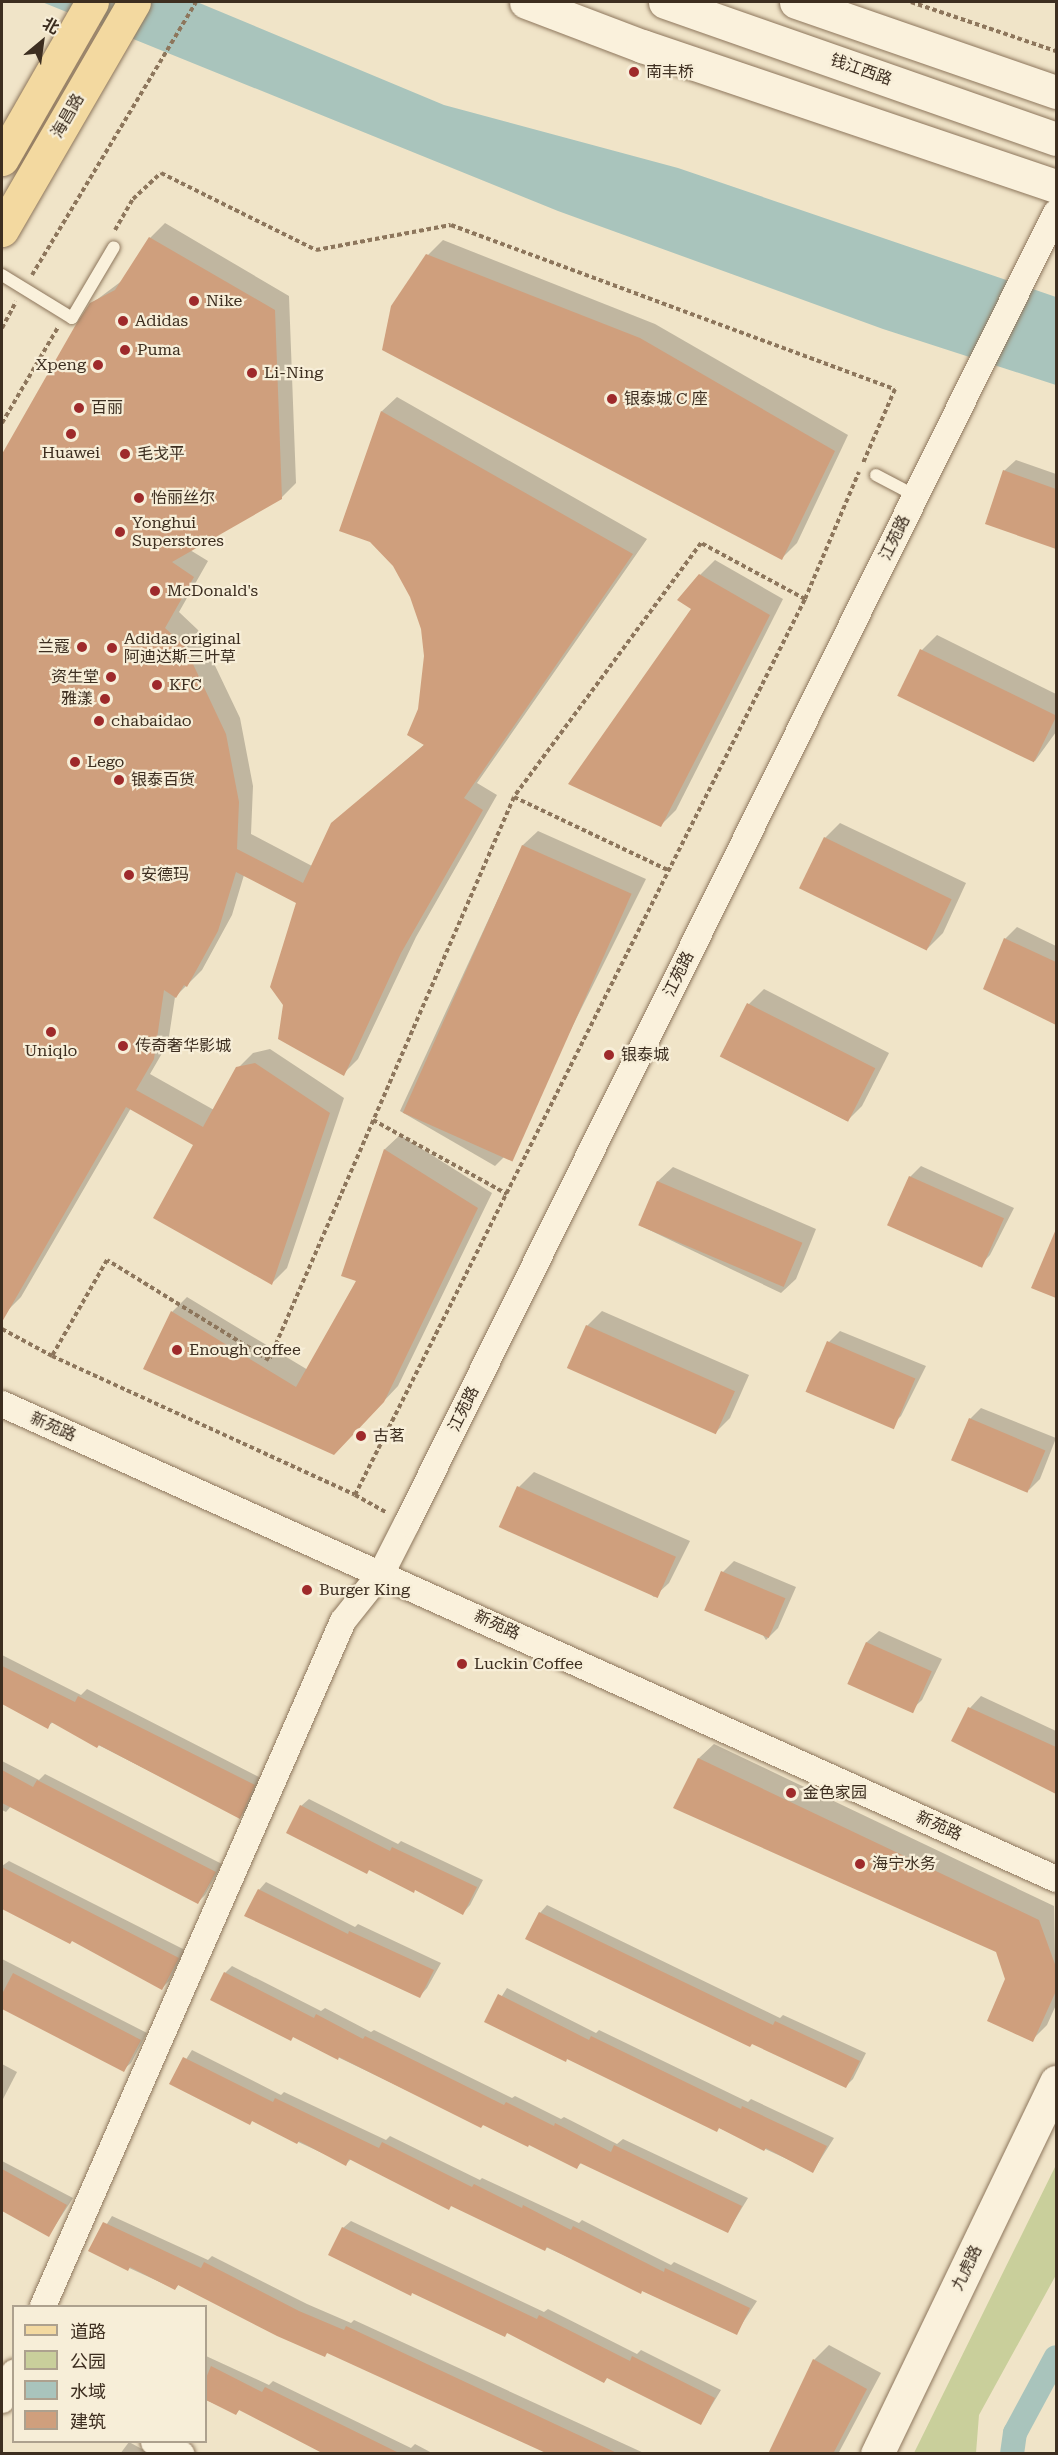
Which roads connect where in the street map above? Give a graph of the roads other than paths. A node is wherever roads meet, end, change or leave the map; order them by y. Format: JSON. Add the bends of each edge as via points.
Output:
{"nodes":[{"id":1,"x":92,"y":2,"type":"edge"},
{"id":2,"x":134,"y":2,"type":"edge"},
{"id":3,"x":526,"y":2,"type":"edge"},
{"id":4,"x":796,"y":2,"type":"edge"},
{"id":5,"x":686,"y":4,"type":"edge"},
{"id":6,"x":1056,"y":92,"type":"edge"},
{"id":7,"x":1056,"y":139,"type":"edge"},
{"id":8,"x":2,"y":159,"type":"edge"},
{"id":9,"x":1056,"y":186,"type":"edge"},
{"id":10,"x":1056,"y":213,"type":"edge"},
{"id":11,"x":2,"y":230,"type":"edge"},
{"id":12,"x":112,"y":242,"type":"road end"},
{"id":13,"x":2,"y":275,"type":"edge"},
{"id":14,"x":876,"y":475,"type":"dead end"},
{"id":15,"x":916,"y":495,"type":"junction"},
{"id":16,"x":2,"y":1404,"type":"edge"},
{"id":17,"x":382,"y":1572,"type":"junction"},
{"id":18,"x":1056,"y":1879,"type":"edge"},
{"id":19,"x":1056,"y":2082,"type":"edge"},
{"id":20,"x":44,"y":2305,"type":"edge"},
{"id":21,"x":156,"y":2443,"type":"edge"},
{"id":22,"x":181,"y":2454,"type":"edge"},
{"id":23,"x":877,"y":2454,"type":"edge"}],
"edges":[{"from":1,"to":8,"type":"main road"},
{"from":2,"to":11,"type":"main road","name":"海昌路"},
{"from":3,"to":9,"type":"main road","via":[[642,46]]},
{"from":4,"to":6,"type":"main road"},
{"from":5,"to":7,"type":"main road","name":"钱江西路"},
{"from":10,"to":15,"type":"street","name":"江苑路"},
{"from":12,"to":13,"type":"lane","via":[[72,318]]},
{"from":14,"to":15,"type":"lane"},
{"from":15,"to":17,"type":"street","name":"江苑路"},
{"from":16,"to":17,"type":"street","name":"新苑路"},
{"from":17,"to":18,"type":"street","name":"新苑路"},
{"from":17,"to":20,"type":"street","name":"江苑路","via":[[343,1621]]},
{"from":19,"to":23,"type":"main road","name":"九虎路"},
{"from":21,"to":22,"type":"street"}]}
